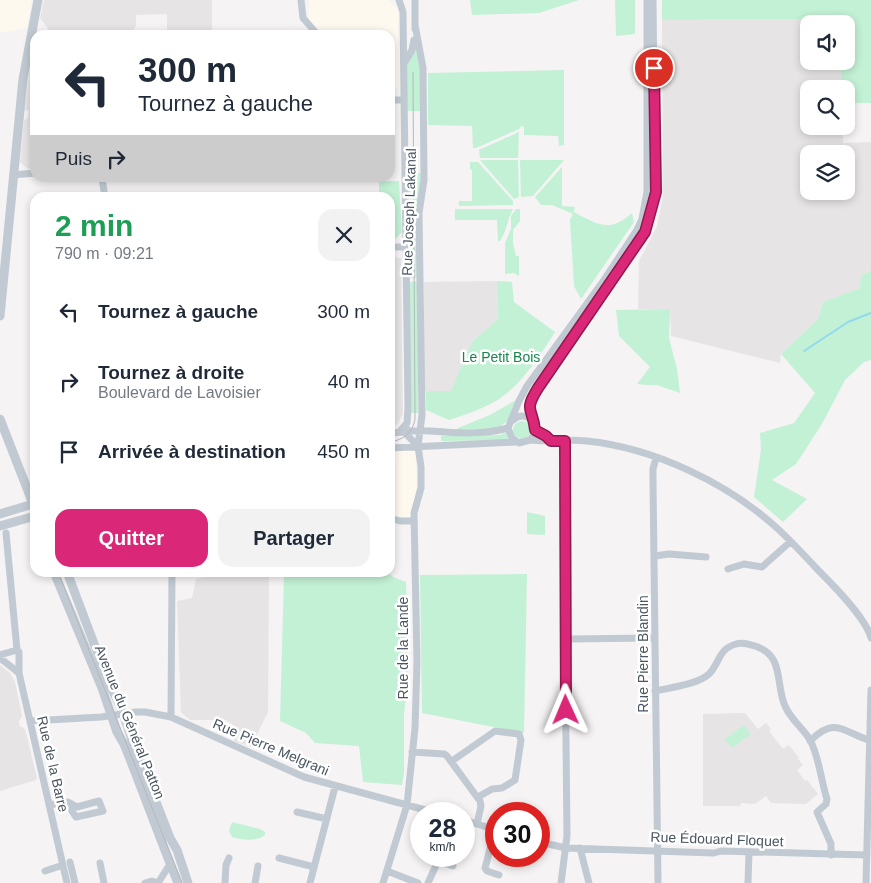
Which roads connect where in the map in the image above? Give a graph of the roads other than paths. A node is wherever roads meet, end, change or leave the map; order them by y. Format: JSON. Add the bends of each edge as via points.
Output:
{"nodes":[{"id":1,"x":38,"y":0,"type":"edge"},
{"id":2,"x":300,"y":0,"type":"edge"},
{"id":3,"x":399,"y":0,"type":"edge"},
{"id":4,"x":415,"y":0,"type":"edge"},
{"id":5,"x":647,"y":0,"type":"edge"},
{"id":6,"x":653,"y":0,"type":"edge"},
{"id":7,"x":415,"y":25,"type":"junction"},
{"id":8,"x":32,"y":30,"type":"edge"},
{"id":9,"x":314,"y":30,"type":"edge"},
{"id":10,"x":30,"y":42,"type":"edge"},
{"id":11,"x":404,"y":64,"type":"junction"},
{"id":12,"x":395,"y":100,"type":"edge"},
{"id":13,"x":404,"y":100,"type":"junction"},
{"id":14,"x":30,"y":173,"type":"edge"},
{"id":15,"x":14,"y":175,"type":"junction"},
{"id":16,"x":406,"y":246,"type":"junction"},
{"id":17,"x":395,"y":247,"type":"edge"},
{"id":18,"x":0,"y":316,"type":"edge"},
{"id":19,"x":0,"y":419,"type":"edge"},
{"id":20,"x":513,"y":420,"type":"junction"},
{"id":21,"x":534,"y":426,"type":"junction"},
{"id":22,"x":508,"y":428,"type":"junction"},
{"id":23,"x":403,"y":431,"type":"junction"},
{"id":24,"x":421,"y":431,"type":"junction"},
{"id":25,"x":395,"y":432,"type":"edge"},
{"id":26,"x":530,"y":440,"type":"junction"},
{"id":27,"x":551,"y":441,"type":"junction"},
{"id":28,"x":565,"y":441,"type":"junction"},
{"id":29,"x":516,"y":442,"type":"junction"},
{"id":30,"x":418,"y":446,"type":"junction"},
{"id":31,"x":395,"y":448,"type":"edge"},
{"id":32,"x":656,"y":458,"type":"junction"},
{"id":33,"x":30,"y":496,"type":"edge"},
{"id":34,"x":30,"y":507,"type":"edge"},
{"id":35,"x":0,"y":514,"type":"edge"},
{"id":36,"x":30,"y":518,"type":"edge"},
{"id":37,"x":395,"y":520,"type":"edge"},
{"id":38,"x":414,"y":521,"type":"junction"},
{"id":39,"x":3,"y":530,"type":"edge"},
{"id":40,"x":790,"y":542,"type":"junction"},
{"id":41,"x":655,"y":556,"type":"junction"},
{"id":42,"x":706,"y":557,"type":"dead end"},
{"id":43,"x":728,"y":569,"type":"dead end"},
{"id":44,"x":56,"y":577,"type":"edge"},
{"id":45,"x":69,"y":577,"type":"edge"},
{"id":46,"x":172,"y":577,"type":"edge"},
{"id":47,"x":655,"y":638,"type":"junction"},
{"id":48,"x":871,"y":638,"type":"edge"},
{"id":49,"x":566,"y":639,"type":"junction"},
{"id":50,"x":16,"y":650,"type":"junction"},
{"id":51,"x":0,"y":656,"type":"edge"},
{"id":52,"x":19,"y":673,"type":"junction"},
{"id":53,"x":871,"y":690,"type":"edge"},
{"id":54,"x":655,"y":691,"type":"junction"},
{"id":55,"x":123,"y":714,"type":"junction"},
{"id":56,"x":111,"y":716,"type":"junction"},
{"id":57,"x":171,"y":717,"type":"junction"},
{"id":58,"x":30,"y":721,"type":"junction"},
{"id":59,"x":869,"y":740,"type":"junction"},
{"id":60,"x":810,"y":741,"type":"junction"},
{"id":61,"x":412,"y":752,"type":"junction"},
{"id":62,"x":452,"y":761,"type":"junction"},
{"id":63,"x":335,"y":787,"type":"junction"},
{"id":64,"x":478,"y":798,"type":"junction"},
{"id":65,"x":49,"y":805,"type":"junction"},
{"id":66,"x":72,"y":805,"type":"dead end"},
{"id":67,"x":407,"y":805,"type":"junction"},
{"id":68,"x":410,"y":806,"type":"edge"},
{"id":69,"x":297,"y":812,"type":"dead end"},
{"id":70,"x":327,"y":819,"type":"junction"},
{"id":71,"x":475,"y":823,"type":"edge"},
{"id":72,"x":478,"y":824,"type":"junction"},
{"id":73,"x":485,"y":826,"type":"edge"},
{"id":74,"x":550,"y":844,"type":"edge"},
{"id":75,"x":566,"y":848,"type":"junction"},
{"id":76,"x":580,"y":848,"type":"junction"},
{"id":77,"x":657,"y":850,"type":"junction"},
{"id":78,"x":749,"y":852,"type":"junction"},
{"id":79,"x":831,"y":855,"type":"junction"},
{"id":80,"x":867,"y":856,"type":"junction"},
{"id":81,"x":229,"y":858,"type":"dead end"},
{"id":82,"x":279,"y":858,"type":"dead end"},
{"id":83,"x":70,"y":862,"type":"dead end"},
{"id":84,"x":100,"y":863,"type":"dead end"},
{"id":85,"x":170,"y":864,"type":"junction"},
{"id":86,"x":63,"y":865,"type":"junction"},
{"id":87,"x":258,"y":866,"type":"dead end"},
{"id":88,"x":314,"y":867,"type":"junction"},
{"id":89,"x":435,"y":867,"type":"edge"},
{"id":90,"x":485,"y":867,"type":"edge"},
{"id":91,"x":45,"y":871,"type":"dead end"},
{"id":92,"x":387,"y":871,"type":"junction"},
{"id":93,"x":499,"y":875,"type":"dead end"},
{"id":94,"x":67,"y":883,"type":"edge"},
{"id":95,"x":75,"y":883,"type":"edge"},
{"id":96,"x":104,"y":883,"type":"edge"},
{"id":97,"x":145,"y":883,"type":"edge"},
{"id":98,"x":157,"y":883,"type":"edge"},
{"id":99,"x":178,"y":883,"type":"edge"},
{"id":100,"x":188,"y":883,"type":"edge"},
{"id":101,"x":225,"y":883,"type":"edge"},
{"id":102,"x":255,"y":883,"type":"edge"},
{"id":103,"x":310,"y":883,"type":"edge"},
{"id":104,"x":383,"y":883,"type":"edge"},
{"id":105,"x":418,"y":883,"type":"edge"},
{"id":106,"x":428,"y":883,"type":"edge"},
{"id":107,"x":560,"y":883,"type":"edge"},
{"id":108,"x":589,"y":883,"type":"edge"},
{"id":109,"x":658,"y":883,"type":"edge"},
{"id":110,"x":748,"y":883,"type":"edge"},
{"id":111,"x":866,"y":883,"type":"edge"}],
"edges":[{"from":1,"to":8,"type":"street"},
{"from":2,"to":9,"type":"street","via":[[303,18]]},
{"from":3,"to":11,"type":"street","via":[[403,12]]},
{"from":4,"to":7,"type":"street","name":"Rue Joseph Lakanal"},
{"from":5,"to":20,"type":"street","via":[[648,175],[644,210],[637,230],[604,280],[523,393]]},
{"from":6,"to":21,"type":"street","via":[[656,192],[650,216],[645,232],[533,396],[530,409]]},
{"from":7,"to":11,"type":"street","name":"Rue Joseph Lakanal","via":[[412,50]]},
{"from":7,"to":24,"type":"street","name":"Rue Joseph Lakanal","via":[[423,68],[424,180],[419,213]]},
{"from":10,"to":15,"type":"street","via":[[23,79]]},
{"from":11,"to":13,"type":"street","name":"Rue Joseph Lakanal"},
{"from":12,"to":13,"type":"street"},
{"from":13,"to":16,"type":"street","name":"Rue Joseph Lakanal"},
{"from":14,"to":15,"type":"street"},
{"from":15,"to":18,"type":"street"},
{"from":16,"to":17,"type":"street"},
{"from":16,"to":23,"type":"street","name":"Rue Joseph Lakanal","via":[[408,423]]},
{"from":19,"to":33,"type":"street"},
{"from":20,"to":21,"type":"street","via":[[525,416]]},
{"from":20,"to":22,"type":"street"},
{"from":21,"to":26,"type":"street"},
{"from":21,"to":27,"type":"street"},
{"from":22,"to":24,"type":"street","via":[[494,432]]},
{"from":22,"to":29,"type":"street"},
{"from":23,"to":24,"type":"street"},
{"from":23,"to":25,"type":"street"},
{"from":23,"to":30,"type":"street"},
{"from":24,"to":30,"type":"street","name":"Rue de la Lande"},
{"from":26,"to":27,"type":"street"},
{"from":26,"to":29,"type":"street"},
{"from":27,"to":28,"type":"street"},
{"from":28,"to":32,"type":"street","via":[[609,445]]},
{"from":28,"to":49,"type":"street"},
{"from":29,"to":30,"type":"street"},
{"from":30,"to":31,"type":"street"},
{"from":30,"to":38,"type":"street","name":"Rue de la Lande","via":[[420,488]]},
{"from":32,"to":40,"type":"street","via":[[713,482],[777,528]]},
{"from":32,"to":41,"type":"street","name":"Rue Pierre Blandin","via":[[653,469]]},
{"from":34,"to":35,"type":"street"},
{"from":36,"to":39,"type":"street"},
{"from":37,"to":38,"type":"street"},
{"from":38,"to":61,"type":"street","name":"Rue de la Lande","via":[[416,710]]},
{"from":39,"to":50,"type":"street","name":"Rue de la Barre"},
{"from":40,"to":43,"type":"street","via":[[762,567],[744,564]]},
{"from":40,"to":48,"type":"street","via":[[834,587],[867,627]]},
{"from":41,"to":42,"type":"street"},
{"from":41,"to":47,"type":"street","name":"Rue Pierre Blandin"},
{"from":44,"to":56,"type":"street","name":"Avenue du Général Patton"},
{"from":45,"to":55,"type":"street","name":"Avenue du Général Patton"},
{"from":46,"to":57,"type":"street"},
{"from":47,"to":49,"type":"street"},
{"from":47,"to":54,"type":"street","name":"Rue Pierre Blandin"},
{"from":49,"to":75,"type":"street"},
{"from":50,"to":51,"type":"street"},
{"from":50,"to":52,"type":"street","name":"Rue de la Barre"},
{"from":51,"to":52,"type":"street"},
{"from":52,"to":58,"type":"street","name":"Rue de la Barre"},
{"from":53,"to":59,"type":"street"},
{"from":54,"to":60,"type":"street","via":[[704,678],[724,650],[736,644],[752,645],[772,657],[779,673],[785,705]]},
{"from":54,"to":77,"type":"street","name":"Rue Pierre Blandin"},
{"from":55,"to":56,"type":"street","name":"Rue Pierre Melgrani"},
{"from":55,"to":57,"type":"street","name":"Rue Pierre Melgrani","via":[[145,712]]},
{"from":55,"to":100,"type":"street","name":"Avenue du Général Patton"},
{"from":56,"to":58,"type":"street","name":"Rue Pierre Melgrani"},
{"from":56,"to":85,"type":"street","name":"Avenue du Général Patton"},
{"from":57,"to":63,"type":"street","name":"Rue Pierre Melgrani","via":[[304,777]]},
{"from":58,"to":65,"type":"street","name":"Rue de la Barre"},
{"from":59,"to":60,"type":"street","via":[[838,727],[829,727]]},
{"from":59,"to":80,"type":"street"},
{"from":60,"to":79,"type":"street","via":[[827,799],[817,812],[831,844]]},
{"from":61,"to":62,"type":"street","via":[[444,754]]},
{"from":61,"to":67,"type":"street","name":"Rue de la Lande"},
{"from":62,"to":64,"type":"street"},
{"from":62,"to":64,"type":"street","via":[[495,731],[519,734],[521,740],[515,780]]},
{"from":63,"to":67,"type":"street","name":"Rue Pierre Melgrani"},
{"from":63,"to":70,"type":"street"},
{"from":64,"to":72,"type":"street","via":[[481,806]]},
{"from":65,"to":66,"type":"street","via":[[68,802]]},
{"from":65,"to":86,"type":"street","name":"Rue de la Barre"},
{"from":67,"to":68,"type":"street","name":"Rue Pierre Melgrani"},
{"from":67,"to":92,"type":"street","name":"Rue de la Lande"},
{"from":69,"to":70,"type":"street"},
{"from":70,"to":88,"type":"street"},
{"from":71,"to":72,"type":"street"},
{"from":72,"to":73,"type":"street"},
{"from":74,"to":75,"type":"street"},
{"from":75,"to":76,"type":"street","name":"Rue Édouard Floquet"},
{"from":75,"to":107,"type":"street"},
{"from":76,"to":77,"type":"street","name":"Rue Édouard Floquet"},
{"from":76,"to":108,"type":"street"},
{"from":77,"to":78,"type":"street","name":"Rue Édouard Floquet"},
{"from":77,"to":109,"type":"street","name":"Rue Pierre Blandin"},
{"from":78,"to":79,"type":"street","name":"Rue Édouard Floquet"},
{"from":78,"to":110,"type":"street"},
{"from":79,"to":80,"type":"street","name":"Rue Édouard Floquet"},
{"from":80,"to":111,"type":"street"},
{"from":81,"to":101,"type":"street"},
{"from":82,"to":88,"type":"street"},
{"from":83,"to":95,"type":"street"},
{"from":84,"to":96,"type":"street"},
{"from":85,"to":98,"type":"street"},
{"from":85,"to":99,"type":"street","name":"Avenue du Général Patton"},
{"from":86,"to":91,"type":"street"},
{"from":86,"to":94,"type":"street","name":"Rue de la Barre"},
{"from":87,"to":102,"type":"street"},
{"from":88,"to":103,"type":"street"},
{"from":89,"to":106,"type":"street"},
{"from":90,"to":93,"type":"street","via":[[487,872]]},
{"from":92,"to":104,"type":"street","name":"Rue de la Lande"},
{"from":92,"to":105,"type":"street"},
{"from":97,"to":98,"type":"street"}]}
